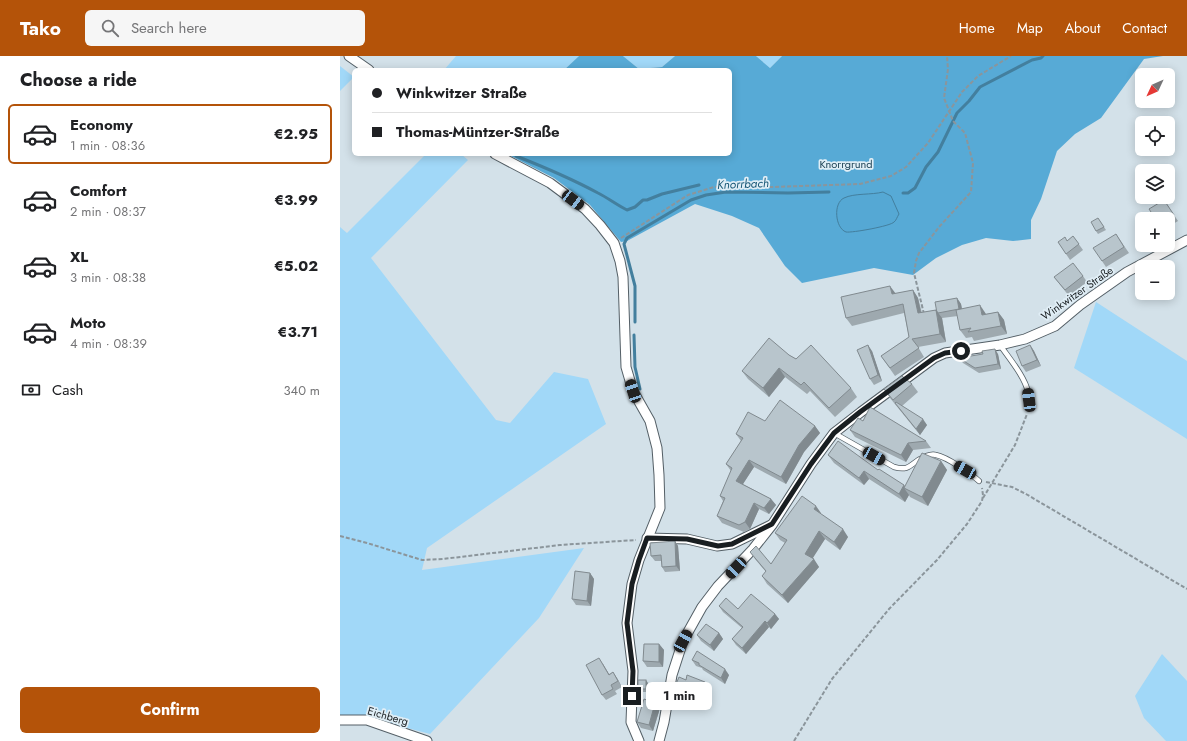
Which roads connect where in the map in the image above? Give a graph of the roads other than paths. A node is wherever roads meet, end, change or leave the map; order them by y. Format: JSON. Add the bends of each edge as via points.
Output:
{"nodes":[{"id":1,"x":349,"y":56,"type":"edge"},
{"id":2,"x":365,"y":68,"type":"edge"},
{"id":3,"x":499,"y":156,"type":"edge"},
{"id":4,"x":1187,"y":240,"type":"edge"},
{"id":5,"x":1000,"y":345,"type":"junction"},
{"id":6,"x":1028,"y":408,"type":"road end"},
{"id":7,"x":834,"y":433,"type":"junction"},
{"id":8,"x":978,"y":481,"type":"road end"},
{"id":9,"x":772,"y":524,"type":"junction"},
{"id":10,"x":647,"y":538,"type":"junction"},
{"id":11,"x":340,"y":720,"type":"edge"},
{"id":12,"x":427,"y":741,"type":"edge"},
{"id":13,"x":639,"y":741,"type":"edge"},
{"id":14,"x":659,"y":741,"type":"edge"}],
"edges":[{"from":1,"to":2,"type":"street"},
{"from":3,"to":10,"type":"street","via":[[550,183],[585,209],[614,243],[623,277],[626,366],[633,391],[650,421],[657,448],[660,508]]},
{"from":4,"to":5,"type":"street","name":"Winkwitzer Straße","via":[[1127,272],[1055,326],[1025,339]]},
{"from":5,"to":6,"type":"lane","via":[[1028,391]]},
{"from":5,"to":7,"type":"street","name":"Winkwitzer Straße","via":[[945,353],[934,358]]},
{"from":7,"to":8,"type":"lane","via":[[894,467],[906,469],[925,456],[936,454],[965,470]]},
{"from":7,"to":9,"type":"street","name":"Winkwitzer Straße"},
{"from":9,"to":10,"type":"street","via":[[732,544],[718,546],[687,539]]},
{"from":9,"to":14,"type":"street","name":"Winkwitzer Straße","via":[[702,607],[683,641],[672,675]]},
{"from":10,"to":13,"type":"street","via":[[632,584],[627,623],[633,671],[631,722]]},
{"from":11,"to":12,"type":"street","name":"Eichberg","via":[[367,720]]}]}
